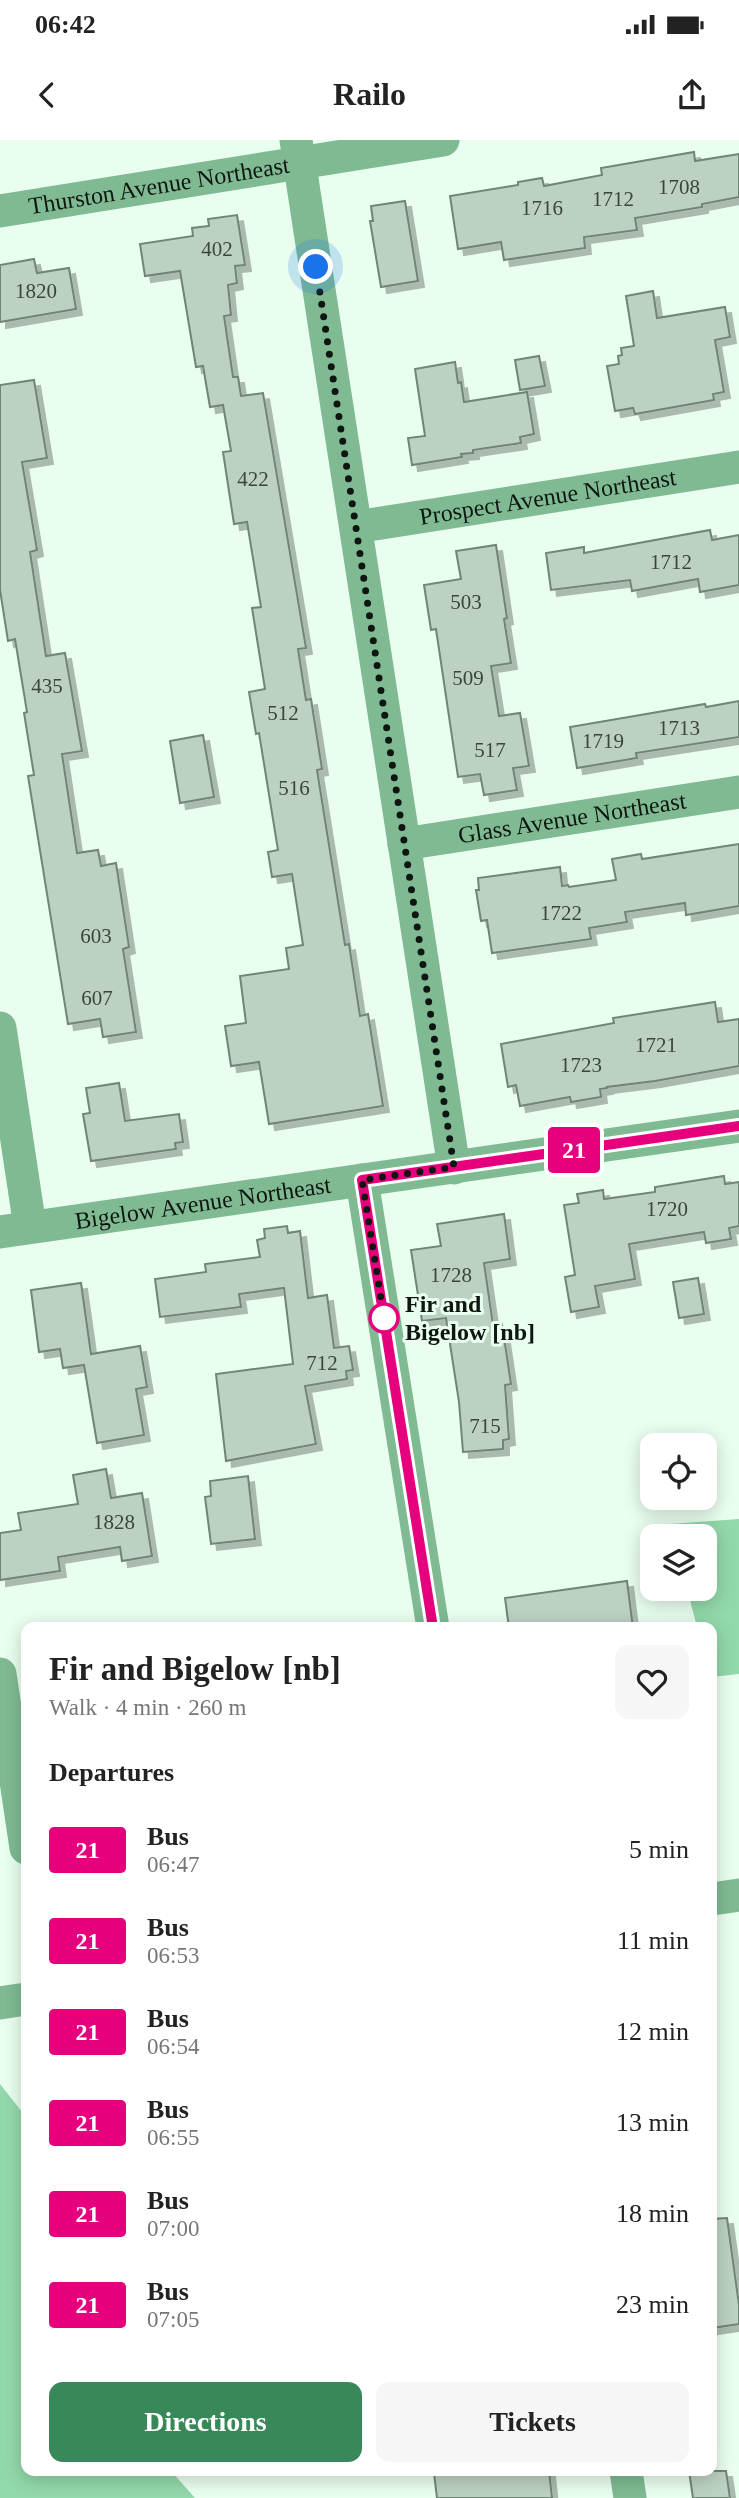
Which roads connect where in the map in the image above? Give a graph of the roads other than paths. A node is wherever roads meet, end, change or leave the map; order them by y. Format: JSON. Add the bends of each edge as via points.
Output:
{"nodes":[{"id":1,"x":443,"y":140,"type":"edge"},
{"id":2,"x":298,"y":151,"type":"edge"},
{"id":3,"x":0,"y":211,"type":"edge"},
{"id":4,"x":739,"y":467,"type":"edge"},
{"id":5,"x":356,"y":527,"type":"junction"},
{"id":6,"x":739,"y":792,"type":"edge"},
{"id":7,"x":404,"y":844,"type":"junction"},
{"id":8,"x":0,"y":1028,"type":"edge"},
{"id":9,"x":739,"y":1126,"type":"edge"},
{"id":10,"x":454,"y":1167,"type":"junction"},
{"id":11,"x":362,"y":1180,"type":"junction"},
{"id":12,"x":15,"y":1230,"type":"edge"},
{"id":13,"x":432,"y":1622,"type":"edge"},
{"id":14,"x":0,"y":1674,"type":"edge"},
{"id":15,"x":13,"y":1763,"type":"edge"},
{"id":16,"x":21,"y":1815,"type":"edge"},
{"id":17,"x":739,"y":1895,"type":"edge"},
{"id":18,"x":717,"y":1898,"type":"edge"},
{"id":19,"x":21,"y":2000,"type":"edge"},
{"id":20,"x":0,"y":2003,"type":"edge"},
{"id":21,"x":627,"y":2476,"type":"edge"},
{"id":22,"x":630,"y":2498,"type":"edge"}],
"edges":[{"from":1,"to":2,"type":"street","name":"Thurston Avenue Northeast"},
{"from":2,"to":3,"type":"street","name":"Thurston Avenue Northeast"},
{"from":2,"to":5,"type":"street"},
{"from":4,"to":5,"type":"street","name":"Prospect Avenue Northeast"},
{"from":5,"to":7,"type":"street"},
{"from":6,"to":7,"type":"street","name":"Glass Avenue Northeast"},
{"from":7,"to":10,"type":"street"},
{"from":8,"to":12,"type":"street"},
{"from":9,"to":10,"type":"street","name":"Bigelow Avenue Northeast"},
{"from":10,"to":11,"type":"street","name":"Bigelow Avenue Northeast"},
{"from":11,"to":12,"type":"street","name":"Bigelow Avenue Northeast"},
{"from":11,"to":13,"type":"street"},
{"from":14,"to":15,"type":"street"},
{"from":15,"to":16,"type":"street"},
{"from":17,"to":18,"type":"street"},
{"from":19,"to":20,"type":"street"},
{"from":21,"to":22,"type":"street"}]}
